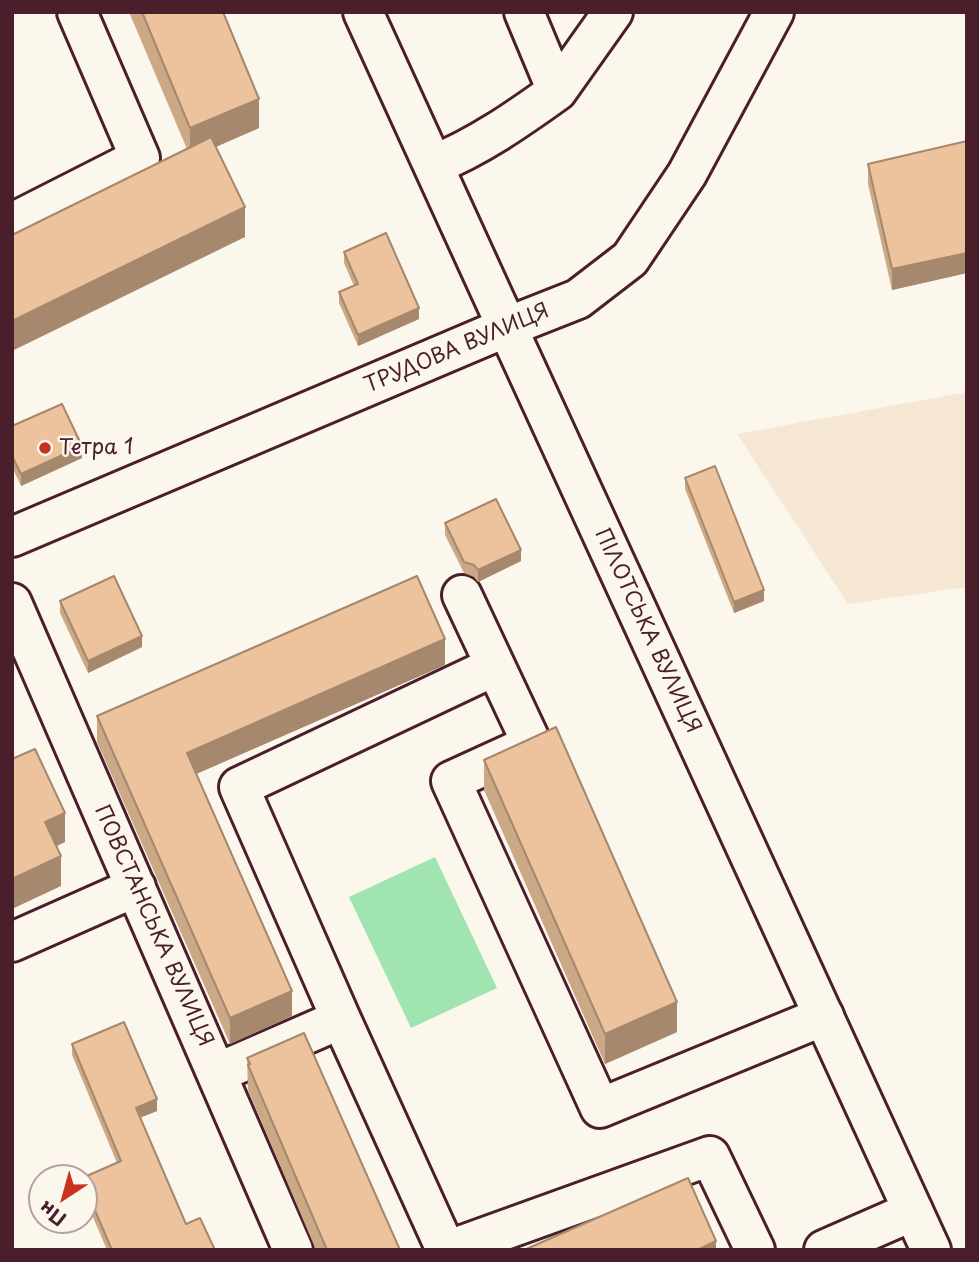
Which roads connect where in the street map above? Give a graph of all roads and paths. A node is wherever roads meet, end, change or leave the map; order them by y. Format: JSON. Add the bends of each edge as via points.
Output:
{"nodes":[{"id":1,"x":77,"y":12,"type":"edge"},
{"id":2,"x":363,"y":12,"type":"edge"},
{"id":3,"x":524,"y":12,"type":"edge"},
{"id":4,"x":613,"y":12,"type":"edge"},
{"id":5,"x":774,"y":12,"type":"edge"},
{"id":6,"x":557,"y":91,"type":"junction"},
{"id":7,"x":433,"y":165,"type":"junction"},
{"id":8,"x":12,"y":223,"type":"edge"},
{"id":9,"x":507,"y":327,"type":"junction"},
{"id":10,"x":12,"y":537,"type":"edge"},
{"id":11,"x":462,"y":595,"type":"dead end"},
{"id":12,"x":12,"y":603,"type":"edge"},
{"id":13,"x":495,"y":666,"type":"junction"},
{"id":14,"x":136,"y":887,"type":"junction"},
{"id":15,"x":12,"y":942,"type":"edge"},
{"id":16,"x":824,"y":1016,"type":"junction"},
{"id":17,"x":341,"y":1019,"type":"junction"},
{"id":18,"x":217,"y":1073,"type":"junction"},
{"id":19,"x":913,"y":1211,"type":"junction"},
{"id":20,"x":293,"y":1250,"type":"edge"},
{"id":21,"x":447,"y":1250,"type":"edge"},
{"id":22,"x":755,"y":1250,"type":"edge"},
{"id":23,"x":824,"y":1250,"type":"edge"},
{"id":24,"x":931,"y":1250,"type":"edge"}],
"edges":[{"from":1,"to":8,"type":"street","via":[[140,158]]},
{"from":2,"to":7,"type":"street","name":"ПІЛОТСЬКА ВУЛИЦЯ"},
{"from":3,"to":6,"type":"street"},
{"from":4,"to":6,"type":"street"},
{"from":5,"to":9,"type":"street","name":"ТРУДОВА ВУЛИЦЯ","via":[[687,174],[630,259],[579,299]]},
{"from":6,"to":7,"type":"street","via":[[512,123]]},
{"from":7,"to":9,"type":"street","name":"ПІЛОТСЬКА ВУЛИЦЯ"},
{"from":9,"to":10,"type":"street","name":"ТРУДОВА ВУЛИЦЯ"},
{"from":9,"to":16,"type":"street","name":"ПІЛОТСЬКА ВУЛИЦЯ"},
{"from":11,"to":13,"type":"street"},
{"from":12,"to":14,"type":"street","name":"ПОВСТАНСЬКА ВУЛИЦЯ"},
{"from":13,"to":16,"type":"street","via":[[532,744],[451,781],[600,1108]]},
{"from":13,"to":17,"type":"street","via":[[239,787]]},
{"from":14,"to":15,"type":"street"},
{"from":14,"to":18,"type":"street","name":"ПОВСТАНСЬКА ВУЛИЦЯ"},
{"from":16,"to":19,"type":"street","name":"ПІЛОТСЬКА ВУЛИЦЯ"},
{"from":17,"to":18,"type":"street"},
{"from":17,"to":21,"type":"street"},
{"from":18,"to":20,"type":"street","name":"ПОВСТАНСЬКА ВУЛИЦЯ"},
{"from":19,"to":23,"type":"street"},
{"from":19,"to":24,"type":"street","name":"ПІЛОТСЬКА ВУЛИЦЯ"},
{"from":21,"to":22,"type":"street","via":[[710,1156]]}]}
